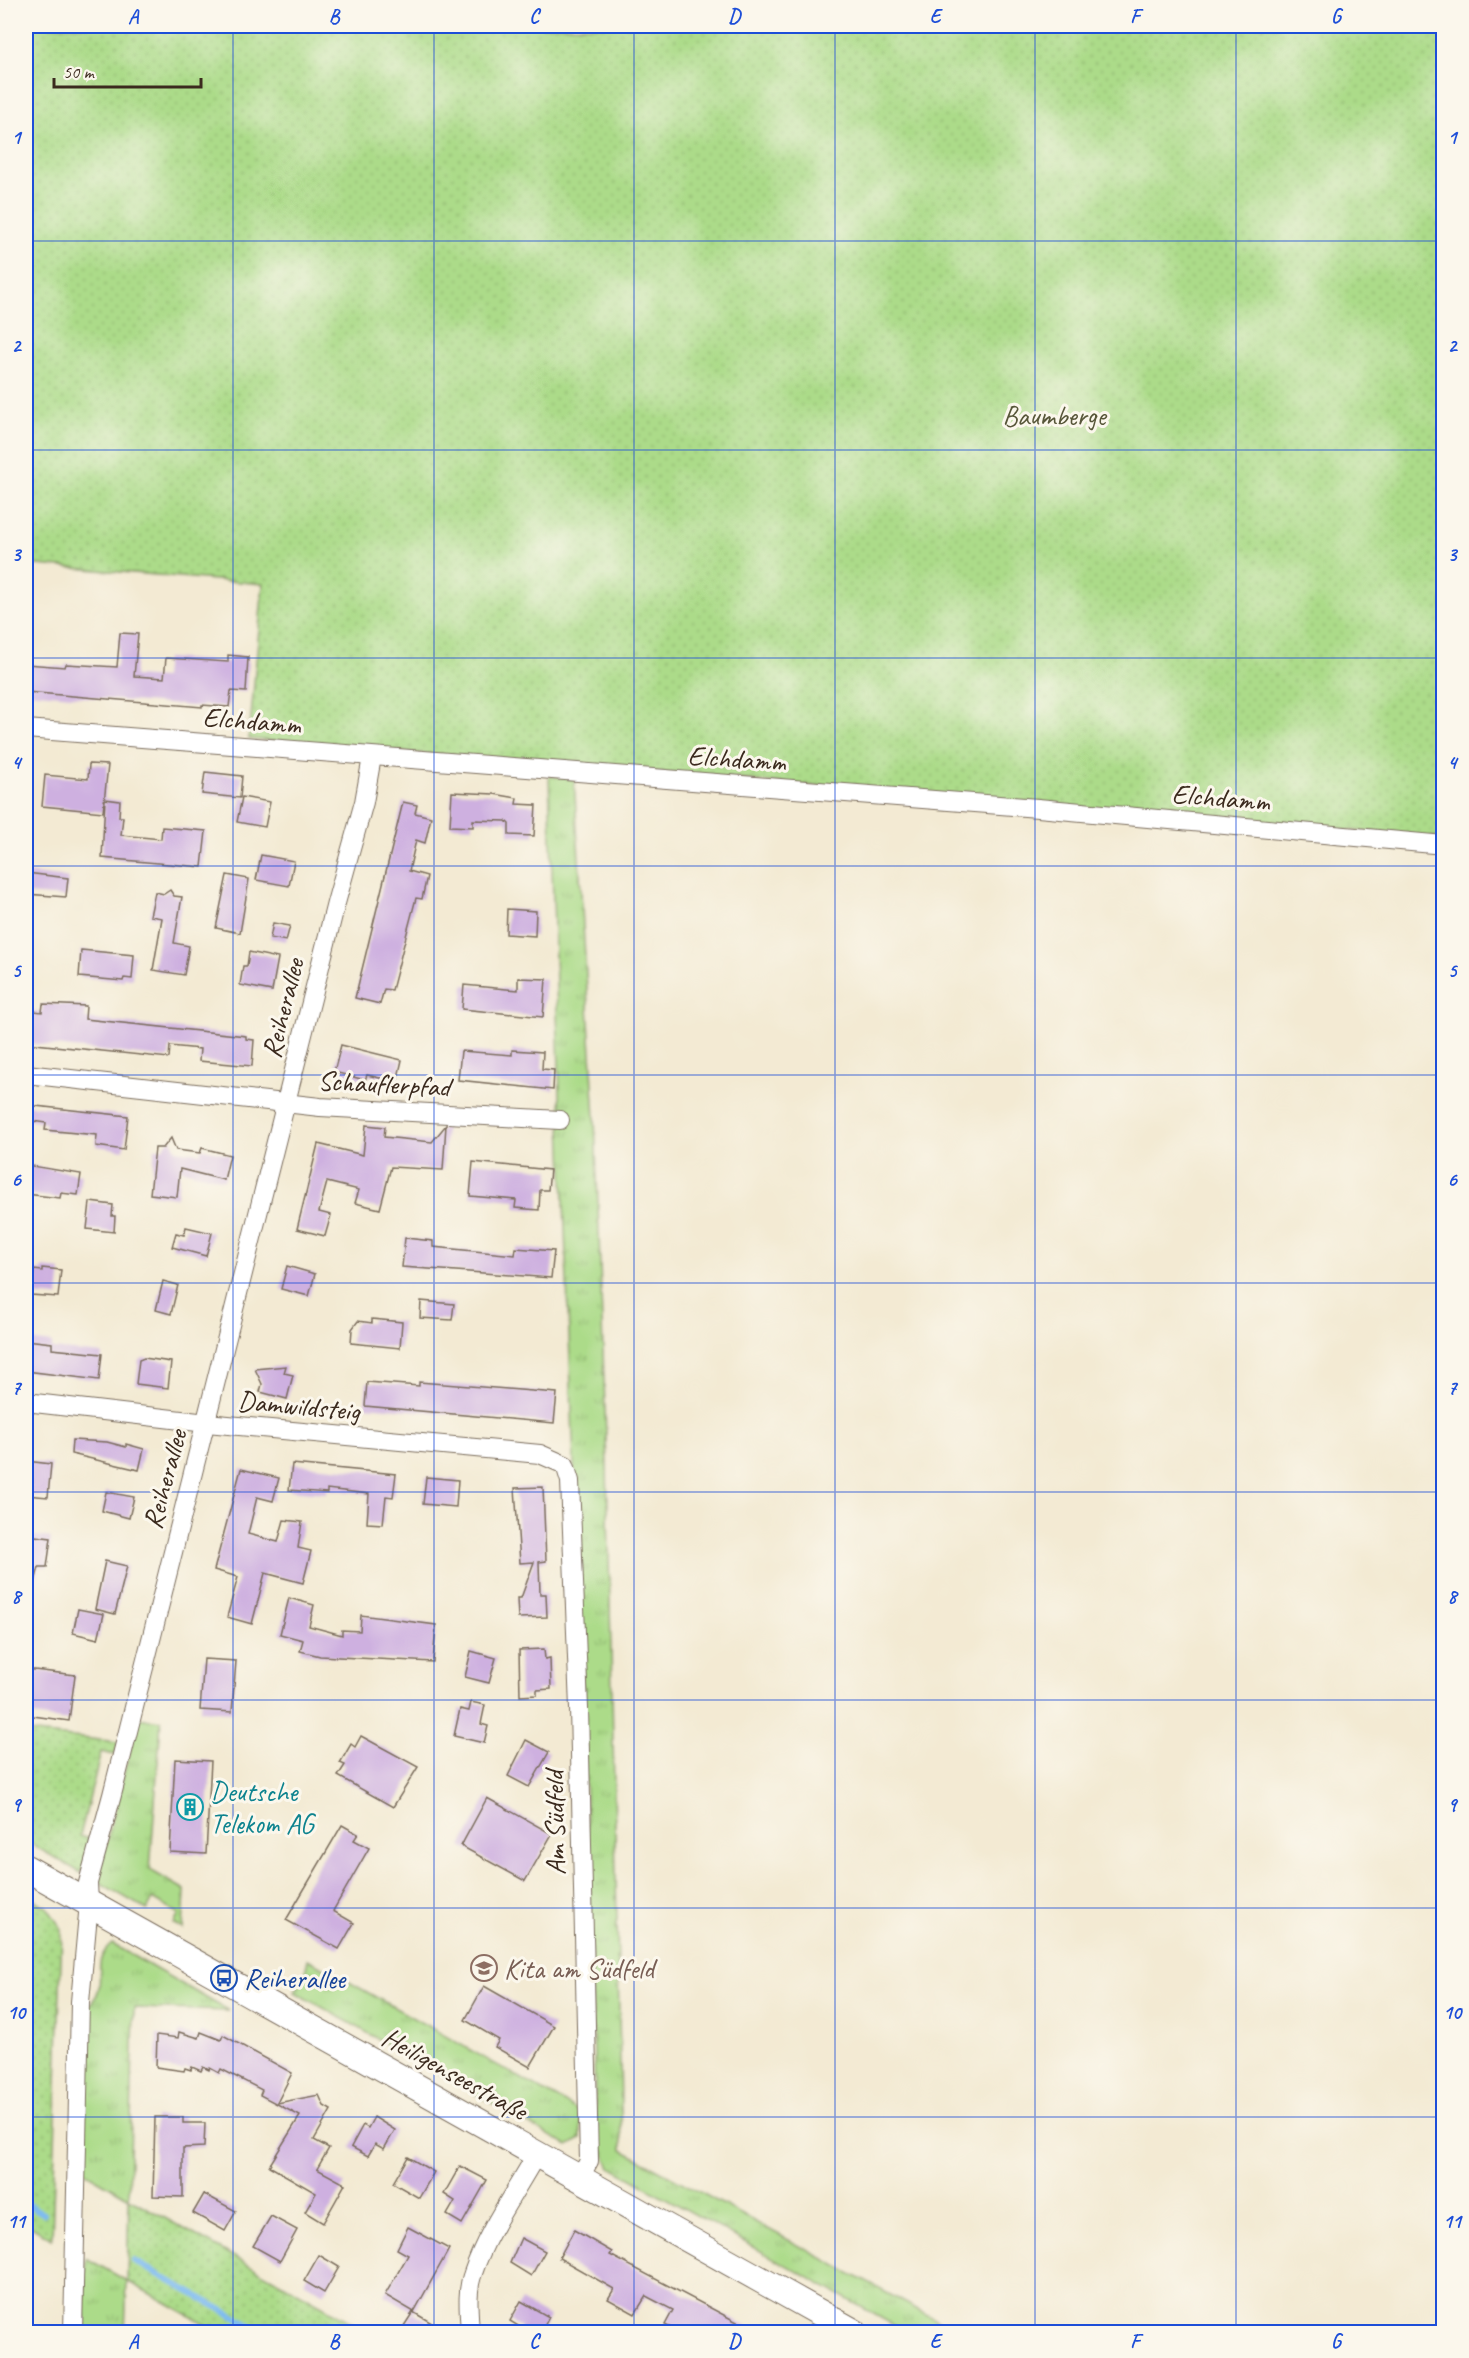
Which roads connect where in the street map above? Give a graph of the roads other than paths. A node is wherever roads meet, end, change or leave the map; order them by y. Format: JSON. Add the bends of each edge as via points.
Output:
{"nodes":[{"id":1,"x":26,"y":729,"type":"edge"},
{"id":2,"x":372,"y":757,"type":"junction"},
{"id":3,"x":1443,"y":845,"type":"edge"},
{"id":4,"x":26,"y":1074,"type":"edge"},
{"id":5,"x":286,"y":1103,"type":"junction"},
{"id":6,"x":560,"y":1120,"type":"dead end"},
{"id":7,"x":26,"y":1402,"type":"edge"},
{"id":8,"x":207,"y":1423,"type":"junction"},
{"id":9,"x":566,"y":1465,"type":"joint"},
{"id":10,"x":26,"y":1868,"type":"edge"},
{"id":11,"x":89,"y":1903,"type":"junction"},
{"id":12,"x":536,"y":2155,"type":"junction"},
{"id":13,"x":579,"y":2179,"type":"junction"},
{"id":14,"x":73,"y":2332,"type":"edge"},
{"id":15,"x":470,"y":2332,"type":"edge"},
{"id":16,"x":854,"y":2332,"type":"edge"}],
"edges":[{"from":1,"to":2,"type":"street","name":"Elchdamm"},
{"from":2,"to":3,"type":"street","name":"Elchdamm","via":[[1005,805]]},
{"from":2,"to":5,"type":"street","name":"Reiherallee","via":[[364,802]]},
{"from":4,"to":5,"type":"street","name":"Schauflerpfad"},
{"from":5,"to":6,"type":"street","name":"Schauflerpfad"},
{"from":5,"to":8,"type":"street","name":"Reiherallee"},
{"from":7,"to":8,"type":"street","name":"Damwildsteig"},
{"from":8,"to":9,"type":"street","name":"Damwildsteig","via":[[540,1454]]},
{"from":8,"to":11,"type":"street","name":"Reiherallee","via":[[89,1879]]},
{"from":9,"to":13,"type":"street","name":"Am Südfeld","via":[[570,1481],[587,2011],[589,2161]]},
{"from":10,"to":11,"type":"main road","name":"Heiligenseestraße"},
{"from":11,"to":12,"type":"main road","name":"Heiligenseestraße"},
{"from":11,"to":14,"type":"street","name":"Reiherallee","via":[[80,2002]]},
{"from":12,"to":13,"type":"main road","name":"Heiligenseestraße"},
{"from":12,"to":15,"type":"street","via":[[472,2274]]},
{"from":13,"to":16,"type":"main road","name":"Heiligenseestraße"}]}
